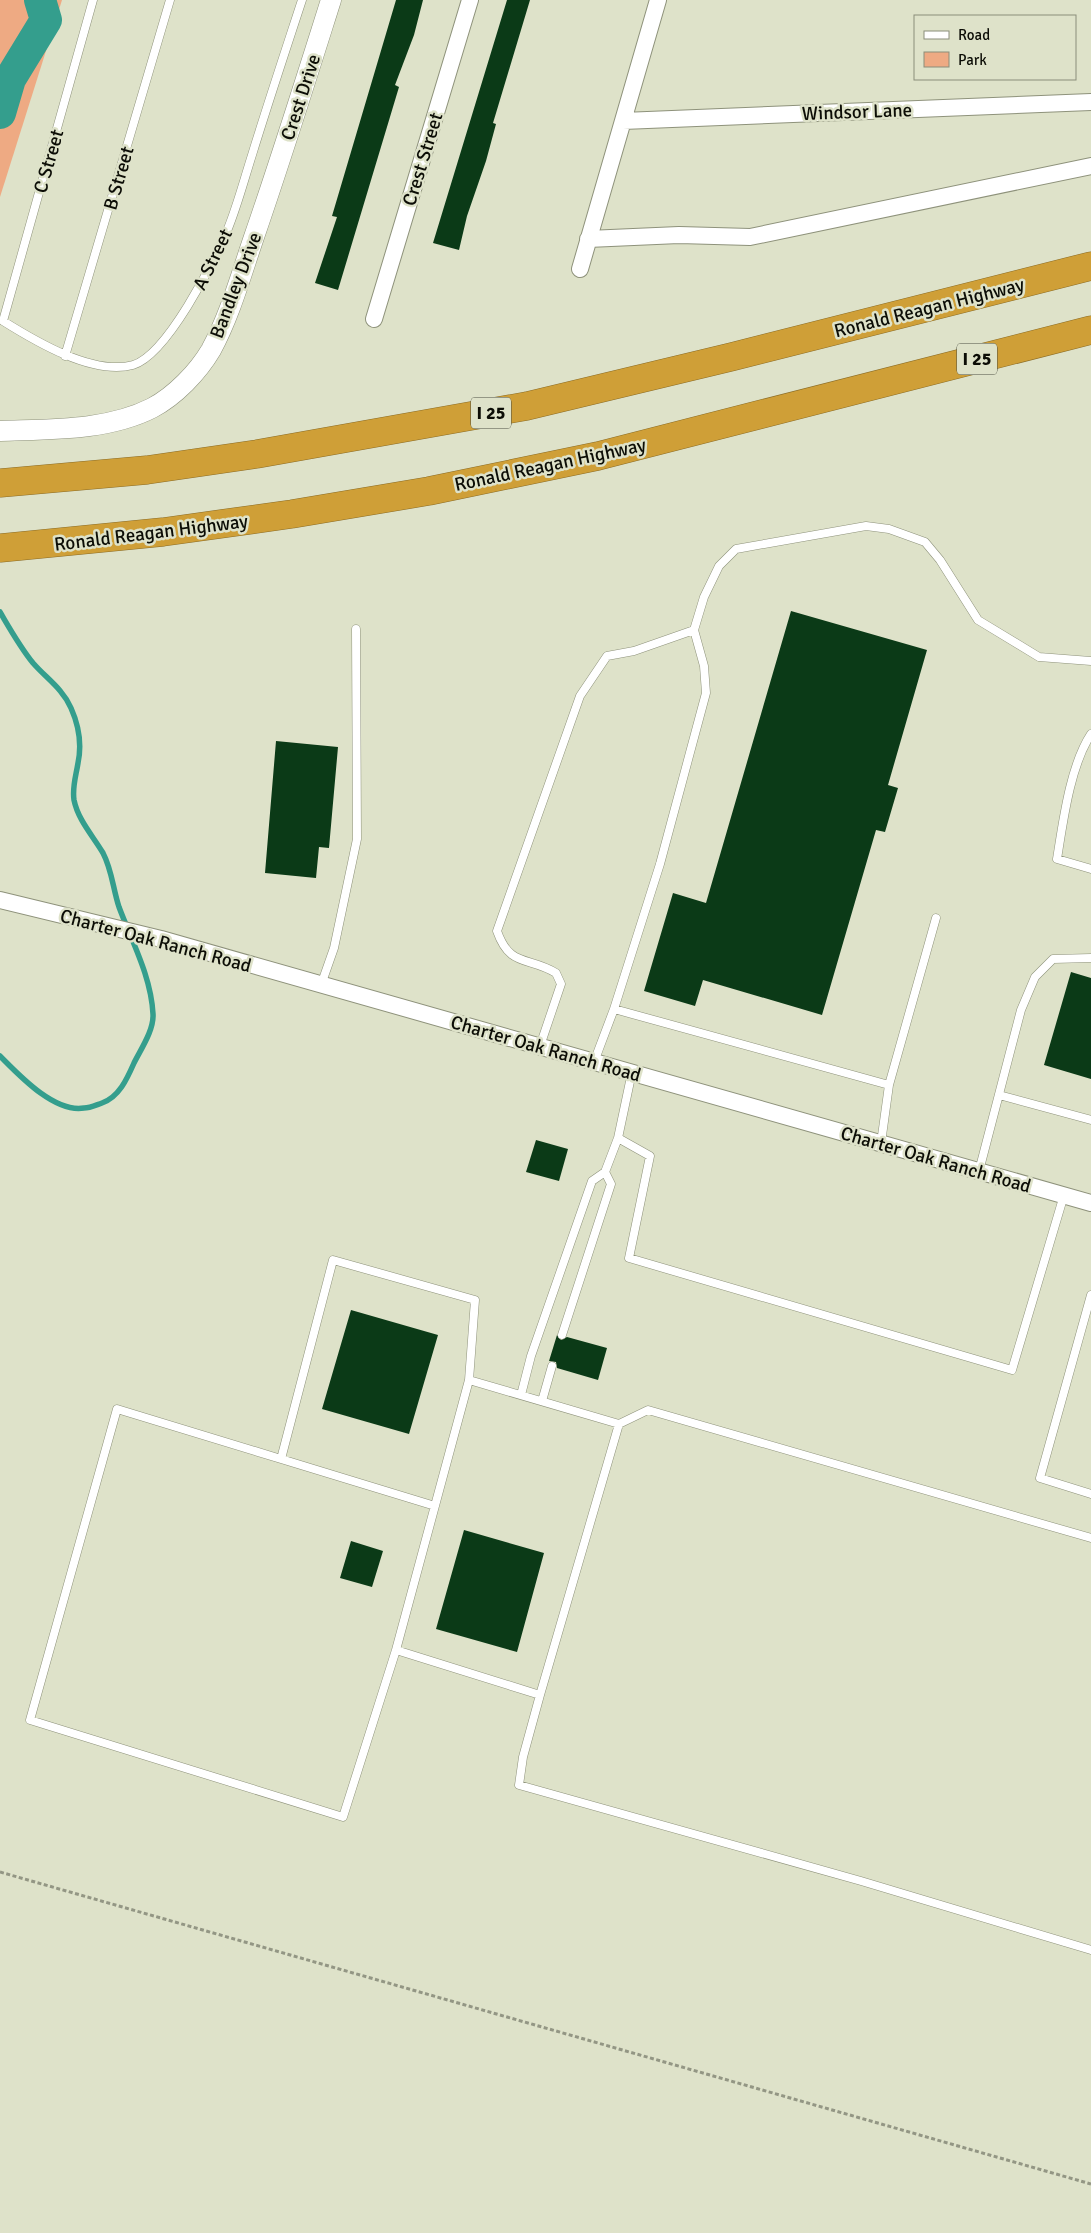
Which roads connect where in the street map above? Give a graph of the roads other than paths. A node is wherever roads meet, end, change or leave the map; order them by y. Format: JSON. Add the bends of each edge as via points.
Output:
{"nodes":[{"id":1,"x":93,"y":0,"type":"edge"},
{"id":2,"x":170,"y":0,"type":"edge"},
{"id":3,"x":302,"y":0,"type":"edge"},
{"id":4,"x":331,"y":0,"type":"edge"},
{"id":5,"x":470,"y":0,"type":"edge"},
{"id":6,"x":658,"y":0,"type":"edge"},
{"id":7,"x":1091,"y":102,"type":"edge"},
{"id":8,"x":623,"y":121,"type":"junction"},
{"id":9,"x":1091,"y":166,"type":"edge"},
{"id":10,"x":269,"y":194,"type":"joint"},
{"id":11,"x":588,"y":239,"type":"junction"},
{"id":12,"x":1091,"y":261,"type":"edge"},
{"id":13,"x":1091,"y":266,"type":"edge"},
{"id":14,"x":580,"y":269,"type":"dead end"},
{"id":15,"x":974,"y":296,"type":"junction"},
{"id":16,"x":374,"y":319,"type":"dead end"},
{"id":17,"x":3,"y":321,"type":"joint"},
{"id":18,"x":1091,"y":330,"type":"edge"},
{"id":19,"x":65,"y":356,"type":"junction"},
{"id":20,"x":0,"y":431,"type":"edge"},
{"id":21,"x":0,"y":483,"type":"edge"},
{"id":22,"x":12,"y":547,"type":"edge"},
{"id":23,"x":356,"y":629,"type":"dead end"},
{"id":24,"x":694,"y":630,"type":"junction"},
{"id":25,"x":1091,"y":661,"type":"edge"},
{"id":26,"x":1091,"y":734,"type":"edge"},
{"id":27,"x":1091,"y":869,"type":"edge"},
{"id":28,"x":0,"y":900,"type":"edge"},
{"id":29,"x":936,"y":918,"type":"dead end"},
{"id":30,"x":1091,"y":958,"type":"edge"},
{"id":31,"x":322,"y":984,"type":"junction"},
{"id":32,"x":614,"y":1009,"type":"junction"},
{"id":33,"x":540,"y":1046,"type":"junction"},
{"id":34,"x":594,"y":1062,"type":"junction"},
{"id":35,"x":632,"y":1072,"type":"junction"},
{"id":36,"x":889,"y":1084,"type":"junction"},
{"id":37,"x":999,"y":1095,"type":"junction"},
{"id":38,"x":1091,"y":1120,"type":"edge"},
{"id":39,"x":618,"y":1138,"type":"junction"},
{"id":40,"x":881,"y":1143,"type":"junction"},
{"id":41,"x":979,"y":1170,"type":"junction"},
{"id":42,"x":605,"y":1172,"type":"junction"},
{"id":43,"x":1064,"y":1195,"type":"junction"},
{"id":44,"x":1091,"y":1203,"type":"edge"},
{"id":45,"x":1091,"y":1296,"type":"edge"},
{"id":46,"x":562,"y":1335,"type":"dead end"},
{"id":47,"x":552,"y":1366,"type":"dead end"},
{"id":48,"x":469,"y":1380,"type":"junction"},
{"id":49,"x":521,"y":1394,"type":"junction"},
{"id":50,"x":542,"y":1401,"type":"junction"},
{"id":51,"x":619,"y":1424,"type":"junction"},
{"id":52,"x":281,"y":1459,"type":"junction"},
{"id":53,"x":1091,"y":1494,"type":"edge"},
{"id":54,"x":435,"y":1506,"type":"junction"},
{"id":55,"x":1091,"y":1538,"type":"edge"},
{"id":56,"x":396,"y":1650,"type":"junction"},
{"id":57,"x":540,"y":1694,"type":"junction"},
{"id":58,"x":1091,"y":1950,"type":"edge"}],
"edges":[{"from":1,"to":17,"type":"lane","name":"C Street"},
{"from":2,"to":19,"type":"lane","name":"B Street"},
{"from":3,"to":19,"type":"lane","name":"A Street","via":[[227,230],[196,292],[168,334],[154,350],[133,365],[107,366]]},
{"from":4,"to":10,"type":"street","name":"Crest Drive"},
{"from":5,"to":16,"type":"street","name":"Crest Street"},
{"from":6,"to":8,"type":"street"},
{"from":7,"to":8,"type":"street","name":"Windsor Lane"},
{"from":8,"to":11,"type":"street"},
{"from":9,"to":11,"type":"street","via":[[750,237],[679,235]]},
{"from":10,"to":20,"type":"street","name":"Bandley Drive","via":[[224,322],[210,351],[176,391],[152,408],[129,417],[93,425]]},
{"from":11,"to":14,"type":"street"},
{"from":12,"to":15,"type":"highway"},
{"from":13,"to":15,"type":"highway","name":"Ronald Reagan Highway","number":"I 25"},
{"from":15,"to":21,"type":"highway","name":"Ronald Reagan Highway","number":"I 25","via":[[517,408],[147,470]]},
{"from":17,"to":19,"type":"lane","name":"A Street"},
{"from":18,"to":22,"type":"highway","name":"Ronald Reagan Highway","number":"I 25","via":[[598,456],[438,489],[164,532]]},
{"from":23,"to":31,"type":"lane","via":[[356,839],[334,948]]},
{"from":24,"to":25,"type":"lane","via":[[704,596],[719,566],[736,549],[866,526],[889,529],[925,542],[978,620],[1039,657]]},
{"from":24,"to":32,"type":"lane","via":[[704,666],[706,693],[660,864]]},
{"from":24,"to":33,"type":"lane","via":[[606,656],[580,696],[497,930],[503,948],[518,959],[556,973],[561,984]]},
{"from":26,"to":27,"type":"lane","via":[[1084,745],[1066,807],[1057,859]]},
{"from":28,"to":31,"type":"street","name":"Charter Oak Ranch Road","via":[[96,922]]},
{"from":29,"to":36,"type":"lane"},
{"from":30,"to":37,"type":"lane","via":[[1053,959],[1035,977],[1021,1010]]},
{"from":31,"to":33,"type":"street","name":"Charter Oak Ranch Road"},
{"from":32,"to":34,"type":"lane"},
{"from":32,"to":36,"type":"lane"},
{"from":33,"to":34,"type":"street","name":"Charter Oak Ranch Road"},
{"from":34,"to":35,"type":"street","name":"Charter Oak Ranch Road"},
{"from":35,"to":39,"type":"lane"},
{"from":35,"to":40,"type":"street","name":"Charter Oak Ranch Road"},
{"from":36,"to":40,"type":"lane"},
{"from":37,"to":38,"type":"lane"},
{"from":37,"to":41,"type":"lane"},
{"from":39,"to":42,"type":"lane"},
{"from":39,"to":43,"type":"lane","via":[[650,1156],[629,1258],[1012,1370]]},
{"from":40,"to":41,"type":"street","name":"Charter Oak Ranch Road"},
{"from":41,"to":43,"type":"street","name":"Charter Oak Ranch Road"},
{"from":42,"to":46,"type":"lane","via":[[612,1184]]},
{"from":42,"to":49,"type":"lane","via":[[592,1181],[531,1356]]},
{"from":43,"to":44,"type":"street","name":"Charter Oak Ranch Road"},
{"from":45,"to":53,"type":"lane","via":[[1040,1478]]},
{"from":47,"to":50,"type":"lane"},
{"from":48,"to":49,"type":"lane"},
{"from":48,"to":52,"type":"lane","via":[[475,1300],[333,1260]]},
{"from":48,"to":54,"type":"lane"},
{"from":49,"to":50,"type":"lane"},
{"from":50,"to":51,"type":"lane"},
{"from":51,"to":55,"type":"lane","via":[[648,1410]]},
{"from":51,"to":57,"type":"lane"},
{"from":52,"to":54,"type":"lane"},
{"from":52,"to":56,"type":"lane","via":[[117,1410],[30,1720],[342,1817]]},
{"from":54,"to":56,"type":"lane"},
{"from":56,"to":57,"type":"lane"},
{"from":57,"to":58,"type":"lane","via":[[519,1786],[851,1878]]}]}
